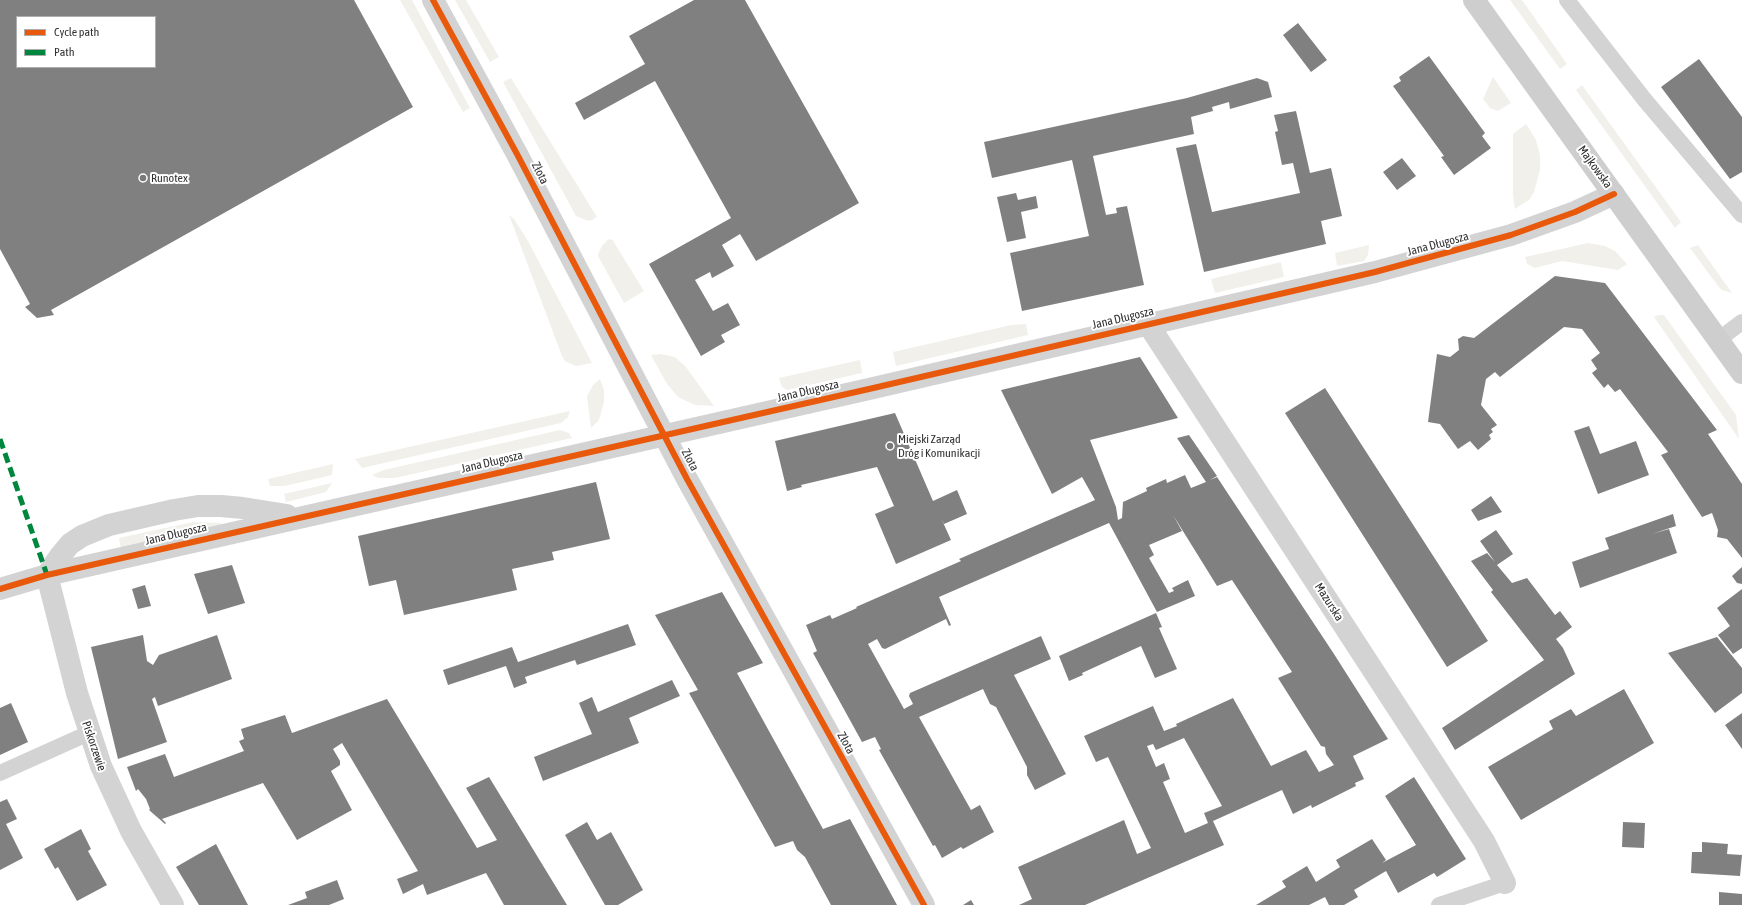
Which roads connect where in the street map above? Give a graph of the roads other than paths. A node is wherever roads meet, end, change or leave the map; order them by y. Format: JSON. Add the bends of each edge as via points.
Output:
{"nodes":[{"id":1,"x":433,"y":0,"type":"edge"},
{"id":2,"x":1474,"y":0,"type":"edge"},
{"id":3,"x":1567,"y":0,"type":"edge"},
{"id":4,"x":1614,"y":194,"type":"junction"},
{"id":5,"x":1742,"y":215,"type":"edge"},
{"id":6,"x":1742,"y":322,"type":"edge"},
{"id":7,"x":1148,"y":324,"type":"junction"},
{"id":8,"x":1718,"y":340,"type":"junction"},
{"id":9,"x":1742,"y":373,"type":"edge"},
{"id":10,"x":664,"y":435,"type":"junction"},
{"id":11,"x":298,"y":517,"type":"junction"},
{"id":12,"x":47,"y":575,"type":"junction"},
{"id":13,"x":0,"y":590,"type":"edge"},
{"id":14,"x":89,"y":733,"type":"junction"},
{"id":15,"x":0,"y":773,"type":"edge"},
{"id":16,"x":1505,"y":883,"type":"joint"},
{"id":17,"x":173,"y":905,"type":"edge"},
{"id":18,"x":924,"y":905,"type":"edge"},
{"id":19,"x":1439,"y":905,"type":"edge"}],
"edges":[{"from":1,"to":10,"type":"street","name":"Złota"},
{"from":2,"to":4,"type":"main road","name":"Majkowska"},
{"from":3,"to":5,"type":"lane","via":[[1644,99]]},
{"from":4,"to":7,"type":"street","name":"Jana Długosza","via":[[1547,222],[1460,250],[1368,274]]},
{"from":4,"to":8,"type":"main road","name":"Majkowska"},
{"from":6,"to":8,"type":"lane"},
{"from":7,"to":10,"type":"street","name":"Jana Długosza"},
{"from":7,"to":16,"type":"street","name":"Mazurska","via":[[1484,841]]},
{"from":8,"to":9,"type":"main road","name":"Majkowska"},
{"from":10,"to":11,"type":"street","name":"Jana Długosza"},
{"from":10,"to":18,"type":"street","name":"Złota"},
{"from":11,"to":12,"type":"street","name":"Jana Długosza"},
{"from":11,"to":12,"type":"street","name":"Jana Długosza","via":[[221,506],[198,506],[138,518],[95,529],[82,536],[70,544]]},
{"from":12,"to":13,"type":"street","name":"Jana Długosza"},
{"from":12,"to":14,"type":"street","name":"Piskorzewie"},
{"from":14,"to":15,"type":"lane"},
{"from":14,"to":17,"type":"street","name":"Piskorzewie","via":[[114,798]]},
{"from":16,"to":19,"type":"lane"}]}
